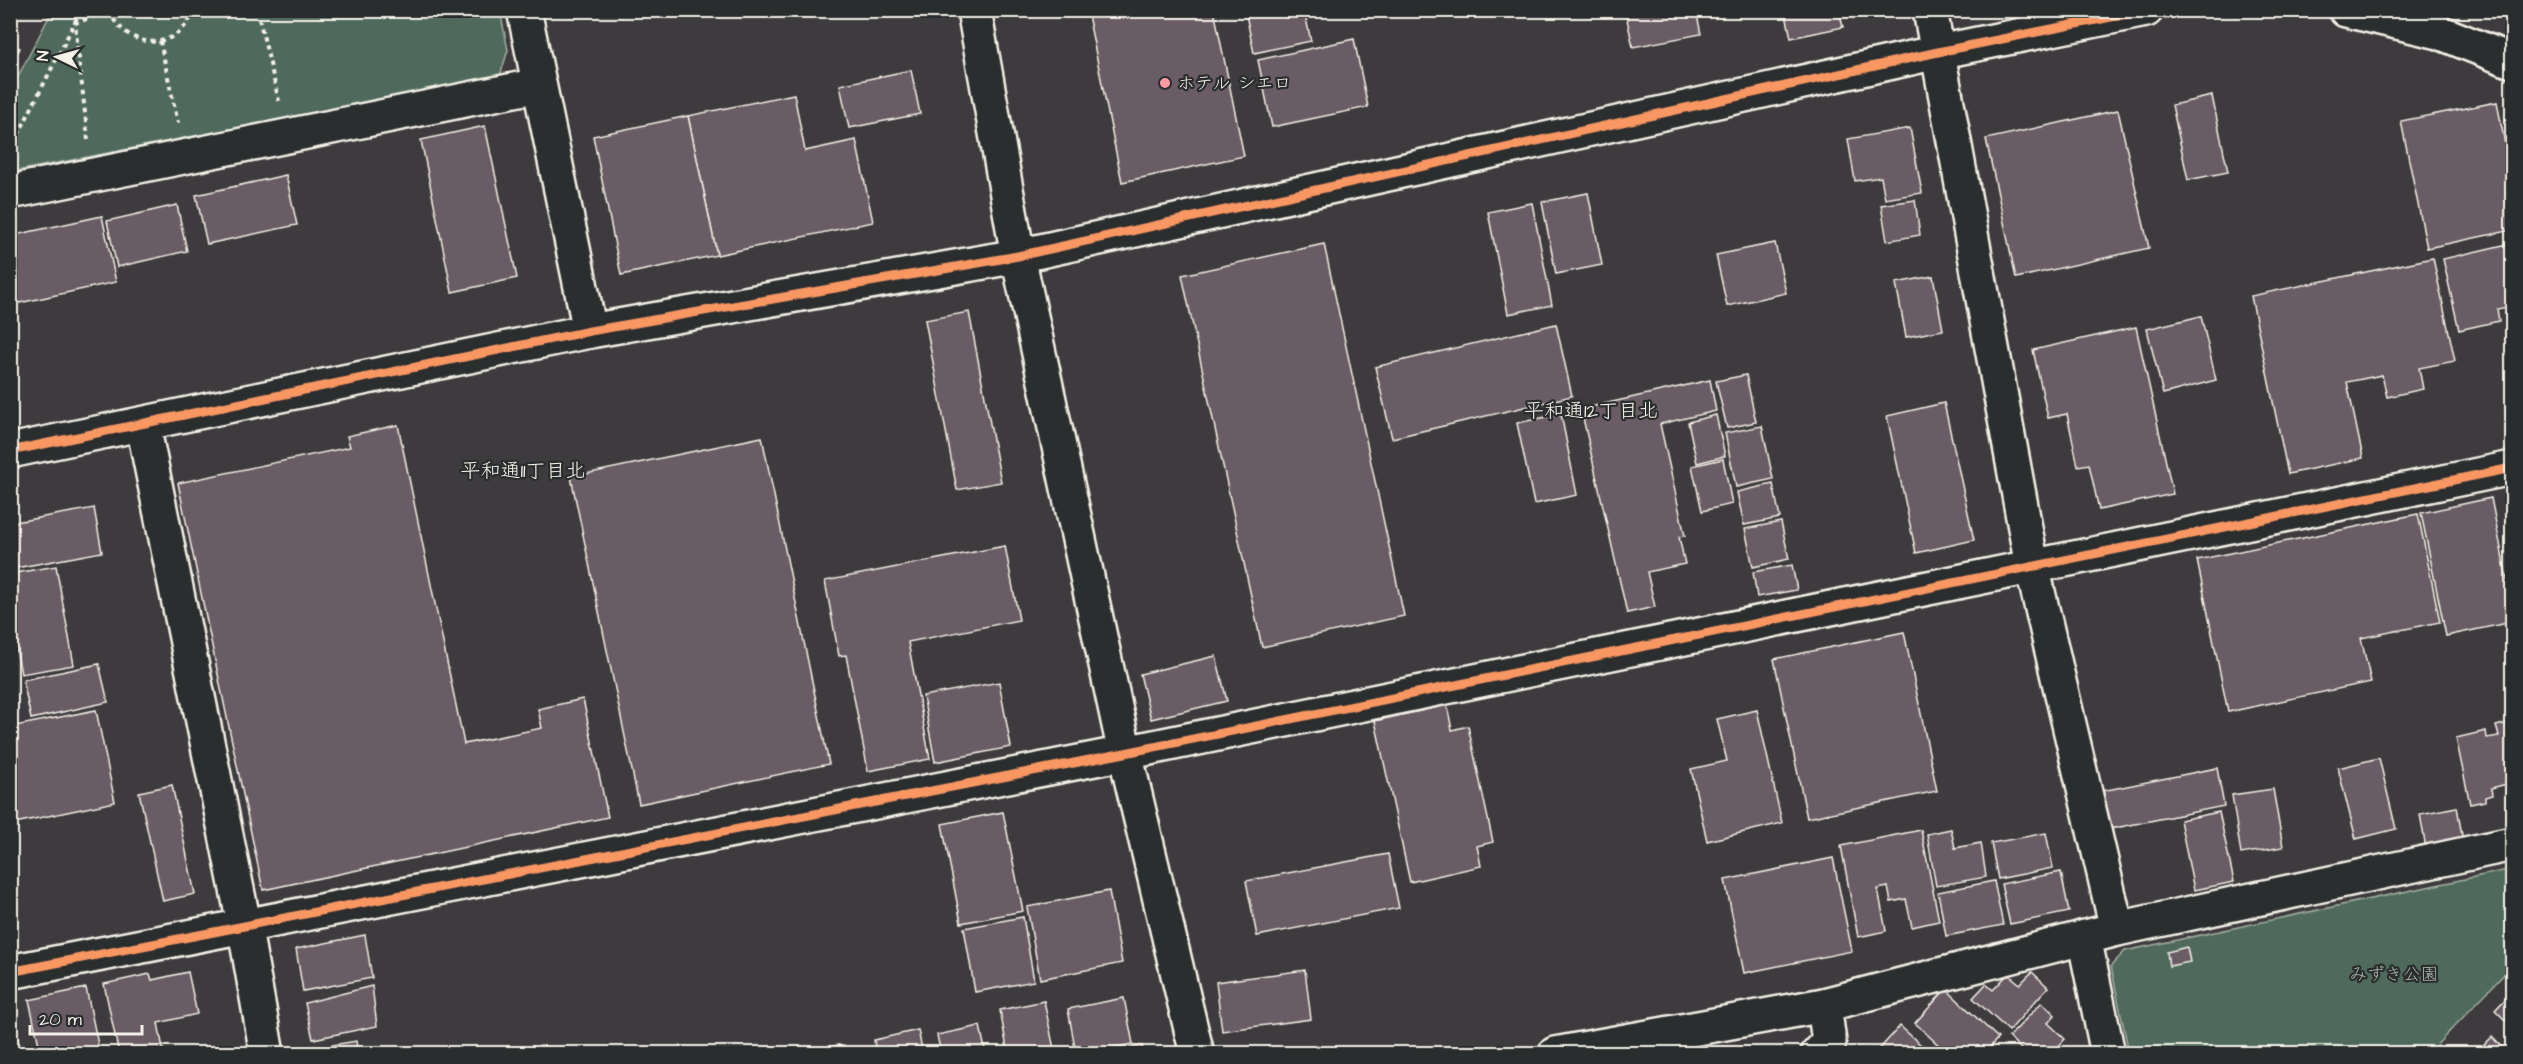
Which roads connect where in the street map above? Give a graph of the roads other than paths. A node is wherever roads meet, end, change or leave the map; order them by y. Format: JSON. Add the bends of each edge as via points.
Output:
{"nodes":[{"id":1,"x":524,"y":10,"type":"edge"},
{"id":2,"x":974,"y":10,"type":"edge"},
{"id":3,"x":1930,"y":10,"type":"edge"},
{"id":4,"x":2146,"y":10,"type":"edge"},
{"id":5,"x":2346,"y":10,"type":"edge"},
{"id":6,"x":1938,"y":52,"type":"junction"},
{"id":7,"x":2512,"y":61,"type":"edge"},
{"id":8,"x":539,"y":85,"type":"junction"},
{"id":9,"x":10,"y":192,"type":"edge"},
{"id":10,"x":1018,"y":256,"type":"junction"},
{"id":11,"x":590,"y":331,"type":"junction"},
{"id":12,"x":143,"y":425,"type":"junction"},
{"id":13,"x":10,"y":451,"type":"edge"},
{"id":14,"x":2512,"y":468,"type":"edge"},
{"id":15,"x":2032,"y":566,"type":"junction"},
{"id":16,"x":1125,"y":753,"type":"junction"},
{"id":17,"x":2512,"y":844,"type":"edge"},
{"id":18,"x":244,"y":924,"type":"junction"},
{"id":19,"x":2117,"y":929,"type":"junction"},
{"id":20,"x":2084,"y":937,"type":"junction"},
{"id":21,"x":10,"y":972,"type":"edge"},
{"id":22,"x":1824,"y":1005,"type":"junction"},
{"id":23,"x":267,"y":1053,"type":"edge"},
{"id":24,"x":1197,"y":1053,"type":"edge"},
{"id":25,"x":1555,"y":1053,"type":"edge"},
{"id":26,"x":1818,"y":1053,"type":"edge"},
{"id":27,"x":2108,"y":1053,"type":"edge"}],
"edges":[{"from":1,"to":8,"type":"street"},
{"from":2,"to":10,"type":"street"},
{"from":3,"to":6,"type":"street"},
{"from":4,"to":6,"type":"street"},
{"from":5,"to":7,"type":"street","via":[[2439,32]]},
{"from":6,"to":10,"type":"street"},
{"from":6,"to":15,"type":"street"},
{"from":8,"to":9,"type":"street"},
{"from":8,"to":11,"type":"street"},
{"from":10,"to":11,"type":"street"},
{"from":10,"to":16,"type":"street"},
{"from":11,"to":12,"type":"street"},
{"from":12,"to":13,"type":"street"},
{"from":12,"to":18,"type":"street"},
{"from":14,"to":15,"type":"street"},
{"from":15,"to":16,"type":"street"},
{"from":15,"to":19,"type":"street"},
{"from":16,"to":18,"type":"street"},
{"from":16,"to":24,"type":"street"},
{"from":17,"to":19,"type":"street"},
{"from":18,"to":21,"type":"street"},
{"from":18,"to":23,"type":"street"},
{"from":19,"to":20,"type":"street"},
{"from":20,"to":22,"type":"street"},
{"from":20,"to":27,"type":"street"},
{"from":22,"to":25,"type":"street"},
{"from":22,"to":26,"type":"street","via":[[1829,1042]]}]}
